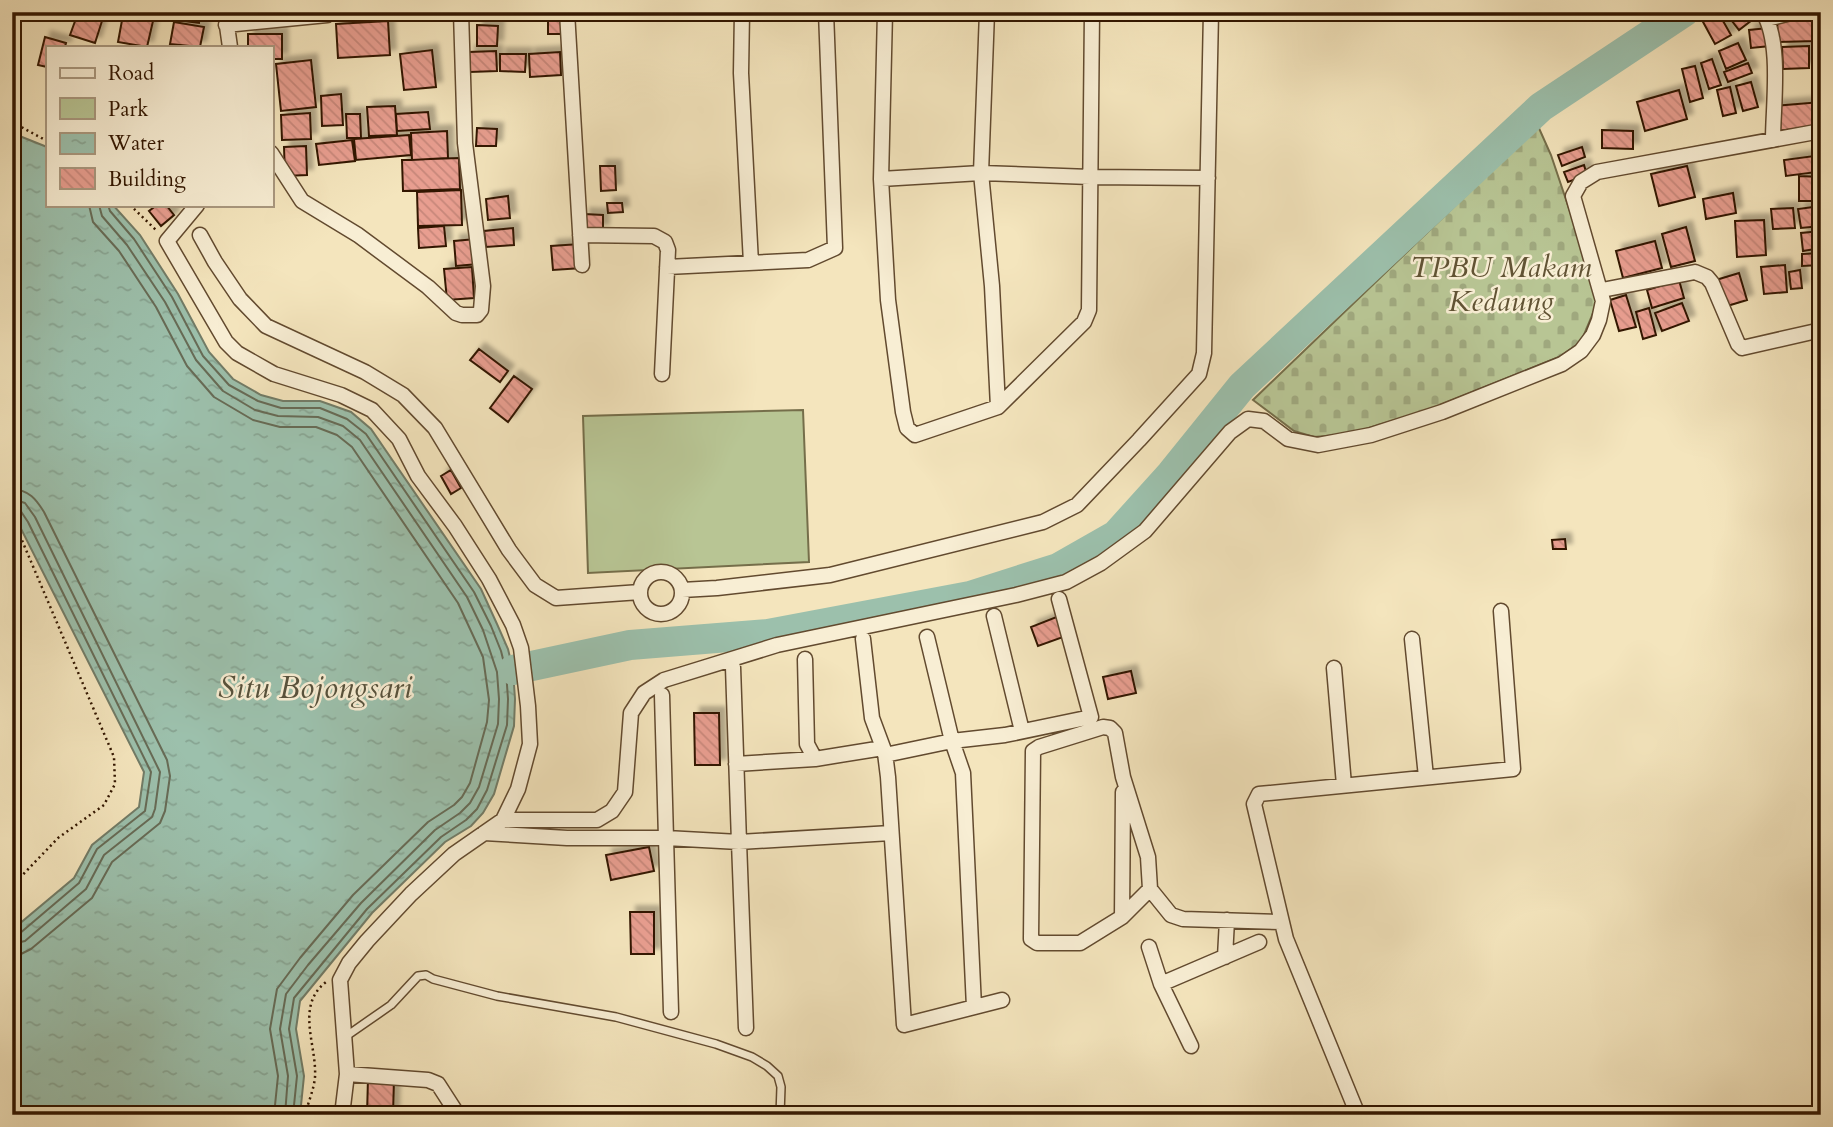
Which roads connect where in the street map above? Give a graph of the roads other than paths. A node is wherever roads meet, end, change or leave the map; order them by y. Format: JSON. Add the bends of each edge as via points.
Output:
{"nodes":[{"id":1,"x":461,"y":12,"type":"edge"},
{"id":2,"x":567,"y":12,"type":"edge"},
{"id":3,"x":742,"y":12,"type":"edge"},
{"id":4,"x":826,"y":12,"type":"edge"},
{"id":5,"x":885,"y":12,"type":"edge"},
{"id":6,"x":987,"y":12,"type":"edge"},
{"id":7,"x":1092,"y":12,"type":"edge"},
{"id":8,"x":1210,"y":12,"type":"edge"},
{"id":9,"x":1795,"y":12,"type":"edge"},
{"id":10,"x":327,"y":15,"type":"dead end"},
{"id":11,"x":1765,"y":16,"type":"edge"},
{"id":12,"x":226,"y":19,"type":"edge"},
{"id":13,"x":230,"y":46,"type":"edge"},
{"id":14,"x":1821,"y":131,"type":"edge"},
{"id":15,"x":1773,"y":140,"type":"junction"},
{"id":16,"x":273,"y":156,"type":"edge"},
{"id":17,"x":981,"y":173,"type":"junction"},
{"id":18,"x":1090,"y":177,"type":"junction"},
{"id":19,"x":1208,"y":178,"type":"junction"},
{"id":20,"x":881,"y":179,"type":"junction"},
{"id":21,"x":196,"y":206,"type":"edge"},
{"id":22,"x":200,"y":235,"type":"dead end"},
{"id":23,"x":580,"y":235,"type":"junction"},
{"id":24,"x":751,"y":263,"type":"junction"},
{"id":25,"x":582,"y":265,"type":"dead end"},
{"id":26,"x":667,"y":267,"type":"junction"},
{"id":27,"x":1602,"y":290,"type":"junction"},
{"id":28,"x":1821,"y":330,"type":"edge"},
{"id":29,"x":662,"y":374,"type":"dead end"},
{"id":30,"x":998,"y":407,"type":"junction"},
{"id":31,"x":682,"y":590,"type":"junction"},
{"id":32,"x":640,"y":592,"type":"junction"},
{"id":33,"x":1059,"y":599,"type":"dead end"},
{"id":34,"x":1501,"y":611,"type":"dead end"},
{"id":35,"x":994,"y":616,"type":"dead end"},
{"id":36,"x":927,"y":637,"type":"dead end"},
{"id":37,"x":863,"y":639,"type":"dead end"},
{"id":38,"x":1412,"y":639,"type":"dead end"},
{"id":39,"x":805,"y":659,"type":"dead end"},
{"id":40,"x":733,"y":667,"type":"dead end"},
{"id":41,"x":1334,"y":668,"type":"dead end"},
{"id":42,"x":662,"y":695,"type":"dead end"},
{"id":43,"x":1022,"y":731,"type":"junction"},
{"id":44,"x":952,"y":741,"type":"junction"},
{"id":45,"x":884,"y":751,"type":"junction"},
{"id":46,"x":815,"y":759,"type":"junction"},
{"id":47,"x":737,"y":764,"type":"junction"},
{"id":48,"x":1123,"y":777,"type":"junction"},
{"id":49,"x":1426,"y":777,"type":"junction"},
{"id":50,"x":1344,"y":785,"type":"junction"},
{"id":51,"x":503,"y":820,"type":"junction"},
{"id":52,"x":484,"y":833,"type":"junction"},
{"id":53,"x":891,"y":833,"type":"junction"},
{"id":54,"x":666,"y":838,"type":"junction"},
{"id":55,"x":739,"y":842,"type":"junction"},
{"id":56,"x":1154,"y":894,"type":"junction"},
{"id":57,"x":1122,"y":917,"type":"junction"},
{"id":58,"x":1227,"y":920,"type":"junction"},
{"id":59,"x":1281,"y":922,"type":"junction"},
{"id":60,"x":1259,"y":942,"type":"dead end"},
{"id":61,"x":1149,"y":947,"type":"dead end"},
{"id":62,"x":1225,"y":957,"type":"junction"},
{"id":63,"x":1161,"y":984,"type":"junction"},
{"id":64,"x":1002,"y":1000,"type":"dead end"},
{"id":65,"x":974,"y":1007,"type":"junction"},
{"id":66,"x":671,"y":1012,"type":"dead end"},
{"id":67,"x":746,"y":1028,"type":"dead end"},
{"id":68,"x":344,"y":1038,"type":"junction"},
{"id":69,"x":1191,"y":1045,"type":"dead end"},
{"id":70,"x":347,"y":1074,"type":"junction"},
{"id":71,"x":342,"y":1115,"type":"edge"},
{"id":72,"x":458,"y":1115,"type":"edge"},
{"id":73,"x":780,"y":1115,"type":"edge"},
{"id":74,"x":1358,"y":1115,"type":"edge"}],
"edges":[{"from":1,"to":16,"type":"street","via":[[465,143],[483,286],[477,315],[456,313],[358,235],[302,201]]},
{"from":2,"to":23,"type":"street"},
{"from":3,"to":24,"type":"street"},
{"from":4,"to":24,"type":"street","via":[[835,248],[808,260]]},
{"from":5,"to":20,"type":"street"},
{"from":6,"to":17,"type":"street"},
{"from":7,"to":18,"type":"street"},
{"from":8,"to":19,"type":"street"},
{"from":9,"to":11,"type":"street"},
{"from":10,"to":12,"type":"street"},
{"from":11,"to":15,"type":"street","via":[[1774,60]]},
{"from":12,"to":13,"type":"street"},
{"from":14,"to":15,"type":"street"},
{"from":15,"to":27,"type":"street","via":[[1597,173],[1581,182],[1573,195]]},
{"from":17,"to":18,"type":"street"},
{"from":17,"to":20,"type":"street"},
{"from":17,"to":30,"type":"street"},
{"from":18,"to":19,"type":"street"},
{"from":18,"to":30,"type":"street","via":[[1089,310],[1084,322]]},
{"from":19,"to":31,"type":"street","via":[[1204,353],[1199,374],[1077,505],[1043,522],[830,575]]},
{"from":20,"to":30,"type":"street","via":[[888,300],[906,428],[915,435]]},
{"from":21,"to":51,"type":"street","via":[[167,240],[226,342],[274,374],[372,410],[399,439],[418,476],[489,579],[513,625],[521,648],[530,744],[518,789]]},
{"from":22,"to":32,"type":"street","via":[[240,299],[266,326],[365,372],[403,395],[435,428],[535,586],[555,598]]},
{"from":23,"to":25,"type":"street"},
{"from":23,"to":26,"type":"street","via":[[654,236],[662,239],[668,250]]},
{"from":24,"to":26,"type":"street"},
{"from":26,"to":29,"type":"street"},
{"from":27,"to":28,"type":"street","via":[[1695,272],[1712,283],[1742,348]]},
{"from":27,"to":51,"type":"street","via":[[1599,320],[1581,351],[1562,364],[1442,412],[1371,435],[1318,445],[1288,439],[1264,421],[1248,419],[1230,432],[1145,531],[1066,582],[777,645],[664,680],[644,693],[631,713],[625,792],[612,811],[597,820]]},
{"from":31,"to":32,"type":"street","via":[[673,576],[659,572],[647,578]]},
{"from":31,"to":32,"type":"street","via":[[678,606],[660,614],[648,610]]},
{"from":33,"to":43,"type":"street","via":[[1091,717]]},
{"from":34,"to":49,"type":"street","via":[[1513,769]]},
{"from":35,"to":43,"type":"street"},
{"from":36,"to":44,"type":"street"},
{"from":37,"to":45,"type":"street","via":[[872,718]]},
{"from":38,"to":49,"type":"street"},
{"from":39,"to":46,"type":"street","via":[[807,744]]},
{"from":40,"to":47,"type":"street"},
{"from":41,"to":50,"type":"street"},
{"from":42,"to":54,"type":"street"},
{"from":43,"to":44,"type":"street"},
{"from":44,"to":45,"type":"street"},
{"from":44,"to":65,"type":"street","via":[[963,773]]},
{"from":45,"to":46,"type":"street"},
{"from":45,"to":53,"type":"street"},
{"from":46,"to":47,"type":"street"},
{"from":47,"to":55,"type":"street"},
{"from":48,"to":56,"type":"street","via":[[1148,857]]},
{"from":48,"to":57,"type":"street"},
{"from":48,"to":57,"type":"street","via":[[1115,733],[1110,728],[1033,751],[1031,939],[1080,943]]},
{"from":49,"to":50,"type":"street"},
{"from":50,"to":59,"type":"street","via":[[1259,793],[1254,804]]},
{"from":51,"to":52,"type":"street"},
{"from":52,"to":54,"type":"street"},
{"from":52,"to":68,"type":"street","via":[[411,894],[349,963],[340,980]]},
{"from":53,"to":55,"type":"street"},
{"from":53,"to":65,"type":"street","via":[[904,1025]]},
{"from":54,"to":55,"type":"street"},
{"from":54,"to":66,"type":"street"},
{"from":55,"to":67,"type":"street"},
{"from":56,"to":57,"type":"street"},
{"from":56,"to":58,"type":"street","via":[[1171,915]]},
{"from":58,"to":59,"type":"street"},
{"from":58,"to":62,"type":"street"},
{"from":59,"to":74,"type":"street"},
{"from":60,"to":62,"type":"street"},
{"from":61,"to":63,"type":"street"},
{"from":62,"to":63,"type":"street"},
{"from":63,"to":69,"type":"street"},
{"from":64,"to":65,"type":"street"},
{"from":68,"to":70,"type":"street"},
{"from":68,"to":73,"type":"lane","via":[[391,1005],[420,974],[426,975],[497,996],[628,1020],[752,1057],[779,1079]]},
{"from":70,"to":71,"type":"street"},
{"from":70,"to":72,"type":"street","via":[[428,1080],[438,1084]]}]}
